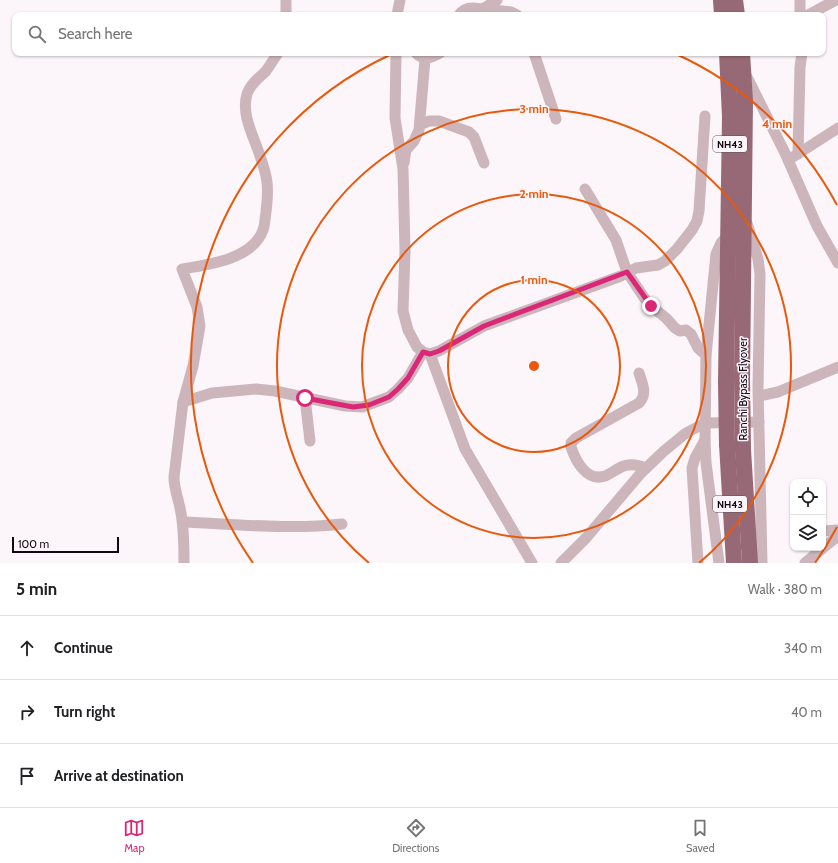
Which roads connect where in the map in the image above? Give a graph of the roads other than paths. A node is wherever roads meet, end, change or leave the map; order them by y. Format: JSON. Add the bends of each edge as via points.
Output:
{"nodes":[{"id":1,"x":286,"y":0,"type":"edge"},
{"id":2,"x":400,"y":0,"type":"edge"},
{"id":3,"x":497,"y":0,"type":"edge"},
{"id":4,"x":720,"y":0,"type":"edge"},
{"id":5,"x":735,"y":0,"type":"edge"},
{"id":6,"x":800,"y":0,"type":"edge"},
{"id":7,"x":836,"y":0,"type":"edge"},
{"id":8,"x":483,"y":9,"type":"junction"},
{"id":9,"x":286,"y":12,"type":"edge"},
{"id":10,"x":398,"y":12,"type":"edge"},
{"id":11,"x":461,"y":12,"type":"edge"},
{"id":12,"x":511,"y":12,"type":"edge"},
{"id":13,"x":722,"y":12,"type":"edge"},
{"id":14,"x":737,"y":12,"type":"edge"},
{"id":15,"x":800,"y":12,"type":"edge"},
{"id":16,"x":814,"y":12,"type":"edge"},
{"id":17,"x":276,"y":56,"type":"edge"},
{"id":18,"x":396,"y":56,"type":"edge"},
{"id":19,"x":420,"y":56,"type":"edge"},
{"id":20,"x":435,"y":56,"type":"edge"},
{"id":21,"x":535,"y":56,"type":"edge"},
{"id":22,"x":726,"y":56,"type":"edge"},
{"id":23,"x":742,"y":56,"type":"edge"},
{"id":24,"x":802,"y":56,"type":"edge"},
{"id":25,"x":728,"y":70,"type":"junction"},
{"id":26,"x":744,"y":71,"type":"junction"},
{"id":27,"x":705,"y":116,"type":"dead end"},
{"id":28,"x":556,"y":119,"type":"dead end"},
{"id":29,"x":420,"y":125,"type":"junction"},
{"id":30,"x":838,"y":128,"type":"edge"},
{"id":31,"x":798,"y":154,"type":"junction"},
{"id":32,"x":788,"y":159,"type":"junction"},
{"id":33,"x":484,"y":163,"type":"dead end"},
{"id":34,"x":402,"y":170,"type":"junction"},
{"id":35,"x":585,"y":189,"type":"dead end"},
{"id":36,"x":745,"y":214,"type":"junction"},
{"id":37,"x":729,"y":234,"type":"junction"},
{"id":38,"x":838,"y":263,"type":"edge"},
{"id":39,"x":627,"y":272,"type":"junction"},
{"id":40,"x":427,"y":353,"type":"junction"},
{"id":41,"x":706,"y":355,"type":"junction"},
{"id":42,"x":838,"y":367,"type":"edge"},
{"id":43,"x":639,"y":373,"type":"dead end"},
{"id":44,"x":759,"y":396,"type":"junction"},
{"id":45,"x":305,"y":398,"type":"junction"},
{"id":46,"x":183,"y":402,"type":"junction"},
{"id":47,"x":759,"y":422,"type":"junction"},
{"id":48,"x":705,"y":423,"type":"junction"},
{"id":49,"x":705,"y":440,"type":"junction"},
{"id":50,"x":310,"y":441,"type":"dead end"},
{"id":51,"x":646,"y":468,"type":"junction"},
{"id":52,"x":183,"y":522,"type":"junction"},
{"id":53,"x":342,"y":524,"type":"dead end"},
{"id":54,"x":838,"y":530,"type":"edge"},
{"id":55,"x":826,"y":531,"type":"edge"},
{"id":56,"x":838,"y":536,"type":"edge"},
{"id":57,"x":826,"y":546,"type":"edge"},
{"id":58,"x":819,"y":551,"type":"edge"},
{"id":59,"x":184,"y":563,"type":"edge"},
{"id":60,"x":532,"y":563,"type":"edge"},
{"id":61,"x":561,"y":563,"type":"edge"},
{"id":62,"x":698,"y":563,"type":"edge"},
{"id":63,"x":719,"y":563,"type":"edge"},
{"id":64,"x":734,"y":563,"type":"edge"},
{"id":65,"x":750,"y":563,"type":"edge"},
{"id":66,"x":762,"y":563,"type":"edge"},
{"id":67,"x":805,"y":563,"type":"edge"}],
"edges":[{"from":1,"to":9,"type":"street"},
{"from":2,"to":10,"type":"street"},
{"from":3,"to":8,"type":"street"},
{"from":4,"to":13,"type":"highway"},
{"from":5,"to":14,"type":"highway"},
{"from":6,"to":15,"type":"street"},
{"from":7,"to":16,"type":"street"},
{"from":8,"to":11,"type":"street","via":[[469,8]]},
{"from":8,"to":12,"type":"street"},
{"from":17,"to":46,"type":"street","via":[[252,84],[247,94],[246,106],[248,121],[267,175],[268,196],[264,230],[252,247],[242,253],[211,264],[182,269],[197,307],[200,326]]},
{"from":18,"to":34,"type":"street","via":[[395,118]]},
{"from":19,"to":20,"type":"street"},
{"from":19,"to":29,"type":"street"},
{"from":21,"to":28,"type":"street"},
{"from":22,"to":25,"type":"highway","number":"NH43"},
{"from":23,"to":26,"type":"highway","number":"NH43"},
{"from":24,"to":31,"type":"street"},
{"from":25,"to":26,"type":"street"},
{"from":25,"to":37,"type":"highway","number":"NH43"},
{"from":26,"to":32,"type":"street"},
{"from":26,"to":36,"type":"highway","number":"NH43"},
{"from":27,"to":39,"type":"street","via":[[699,211],[695,225],[665,261]]},
{"from":29,"to":33,"type":"street","via":[[429,121],[439,121],[469,132],[474,137]]},
{"from":29,"to":34,"type":"street","via":[[417,135],[406,150]]},
{"from":30,"to":31,"type":"street"},
{"from":31,"to":32,"type":"street"},
{"from":32,"to":38,"type":"street","via":[[817,226]]},
{"from":34,"to":40,"type":"street","via":[[405,251],[403,311],[412,339],[417,347]]},
{"from":35,"to":39,"type":"street","via":[[616,240]]},
{"from":36,"to":44,"type":"street","via":[[760,274]]},
{"from":36,"to":65,"type":"highway","name":"Ranchi Bypass Flyover","number":"NH43","bridge":true,"via":[[742,450]]},
{"from":37,"to":41,"type":"street","via":[[716,254]]},
{"from":37,"to":64,"type":"highway","name":"Ranchi Bypass Flyover","number":"NH43","bridge":true,"via":[[726,382]]},
{"from":39,"to":40,"type":"street","via":[[484,326],[439,351]]},
{"from":39,"to":41,"type":"street","via":[[648,303],[675,328],[691,334],[698,348]]},
{"from":40,"to":45,"type":"street","via":[[398,389],[389,397],[369,405],[353,407]]},
{"from":40,"to":60,"type":"street","via":[[465,449]]},
{"from":41,"to":48,"type":"street"},
{"from":42,"to":44,"type":"street","via":[[778,392]]},
{"from":43,"to":51,"type":"street","via":[[644,392],[643,400],[571,443],[589,476],[606,476],[627,465]]},
{"from":44,"to":47,"type":"street"},
{"from":45,"to":46,"type":"street","via":[[256,389],[212,393]]},
{"from":45,"to":50,"type":"street"},
{"from":46,"to":52,"type":"street","via":[[174,481]]},
{"from":47,"to":48,"type":"street"},
{"from":47,"to":66,"type":"street"},
{"from":48,"to":49,"type":"street"},
{"from":48,"to":51,"type":"street","via":[[678,439]]},
{"from":49,"to":62,"type":"street","via":[[692,468]]},
{"from":49,"to":63,"type":"street"},
{"from":51,"to":61,"type":"street"},
{"from":52,"to":53,"type":"street","via":[[270,526]]},
{"from":52,"to":59,"type":"street"},
{"from":54,"to":55,"type":"street"},
{"from":56,"to":57,"type":"street"},
{"from":58,"to":67,"type":"street"}]}
